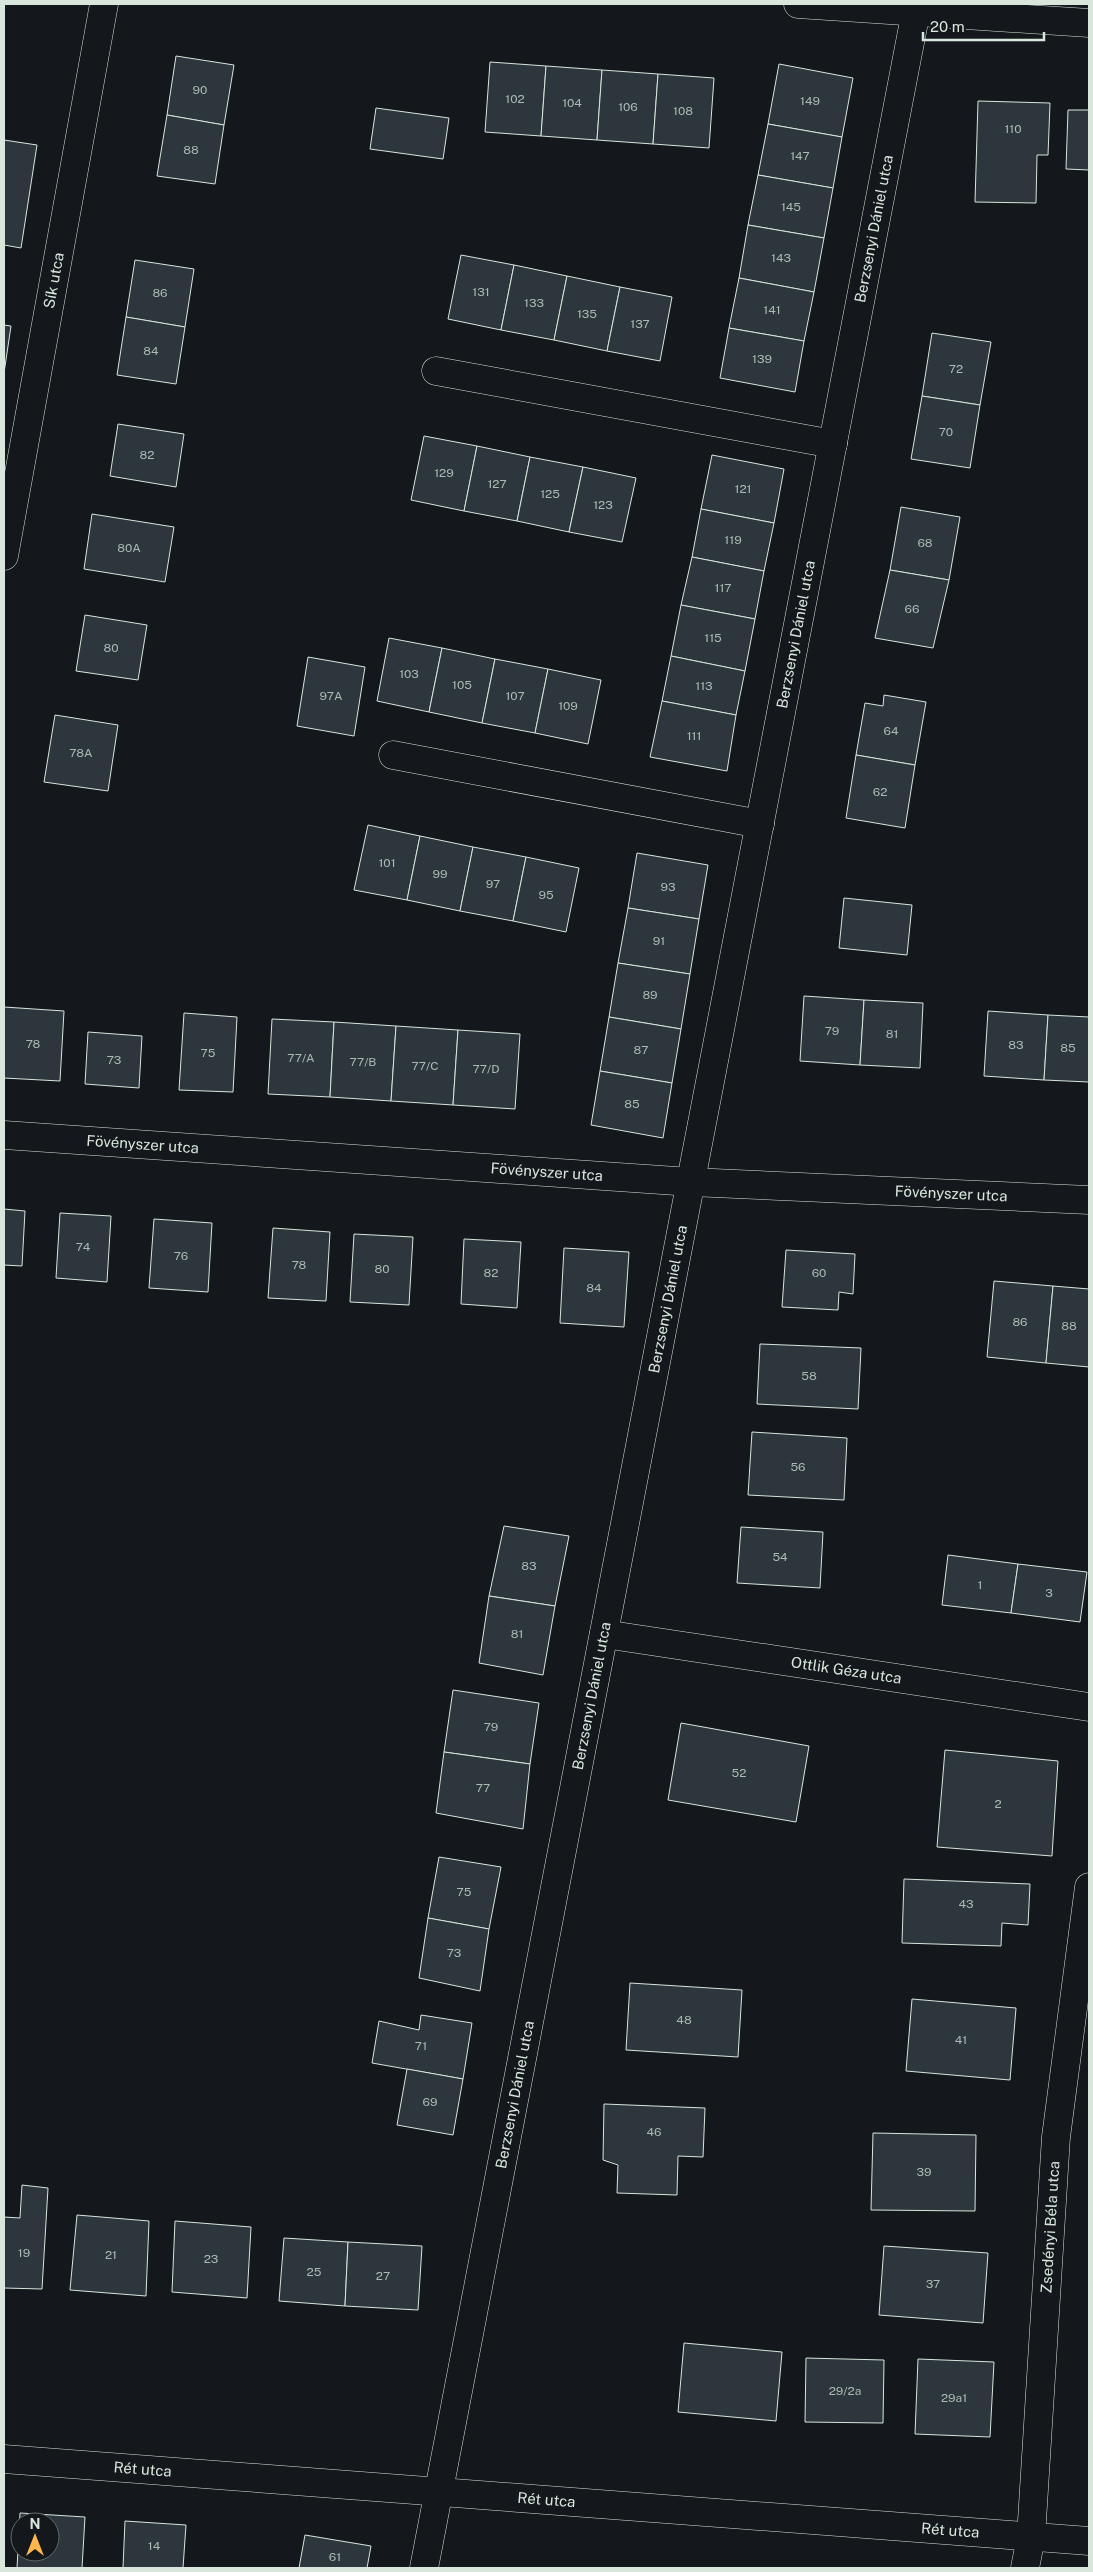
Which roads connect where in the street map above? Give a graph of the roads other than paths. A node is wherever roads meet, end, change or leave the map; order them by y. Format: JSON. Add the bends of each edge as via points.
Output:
{"nodes":[{"id":1,"x":104,"y":4,"type":"edge"},
{"id":2,"x":798,"y":4,"type":"edge"},
{"id":3,"x":916,"y":11,"type":"junction"},
{"id":4,"x":1089,"y":24,"type":"edge"},
{"id":5,"x":436,"y":371,"type":"dead end"},
{"id":6,"x":833,"y":444,"type":"junction"},
{"id":7,"x":4,"y":556,"type":"edge"},
{"id":8,"x":392,"y":755,"type":"dead end"},
{"id":9,"x":760,"y":824,"type":"junction"},
{"id":10,"x":4,"y":1135,"type":"edge"},
{"id":11,"x":691,"y":1182,"type":"junction"},
{"id":12,"x":1089,"y":1200,"type":"edge"},
{"id":13,"x":604,"y":1634,"type":"junction"},
{"id":14,"x":1089,"y":1707,"type":"edge"},
{"id":15,"x":1089,"y":1887,"type":"edge"},
{"id":16,"x":4,"y":2459,"type":"edge"},
{"id":17,"x":439,"y":2492,"type":"junction"},
{"id":18,"x":1031,"y":2537,"type":"junction"},
{"id":19,"x":1089,"y":2541,"type":"edge"},
{"id":20,"x":424,"y":2568,"type":"edge"},
{"id":21,"x":1025,"y":2568,"type":"edge"}],
"edges":[{"from":1,"to":7,"type":"street","name":"Sík utca"},
{"from":2,"to":3,"type":"street"},
{"from":3,"to":4,"type":"street"},
{"from":3,"to":6,"type":"street","name":"Berzsenyi Dániel utca"},
{"from":5,"to":6,"type":"street"},
{"from":6,"to":9,"type":"street","name":"Berzsenyi Dániel utca"},
{"from":8,"to":9,"type":"street"},
{"from":9,"to":11,"type":"street","name":"Berzsenyi Dániel utca"},
{"from":10,"to":11,"type":"street","name":"Fövényszer utca"},
{"from":11,"to":12,"type":"street","name":"Fövényszer utca"},
{"from":11,"to":13,"type":"street","name":"Berzsenyi Dániel utca"},
{"from":13,"to":14,"type":"street","name":"Ottlik Géza utca"},
{"from":13,"to":17,"type":"street","name":"Berzsenyi Dániel utca"},
{"from":15,"to":18,"type":"street","name":"Zsedényi Béla utca","via":[[1056,2137]]},
{"from":16,"to":17,"type":"street","name":"Rét utca"},
{"from":17,"to":18,"type":"street","name":"Rét utca"},
{"from":17,"to":20,"type":"street","name":"Berzsenyi Dániel utca"},
{"from":18,"to":19,"type":"street","name":"Rét utca"},
{"from":18,"to":21,"type":"street","name":"Zsedényi Béla utca"}]}
